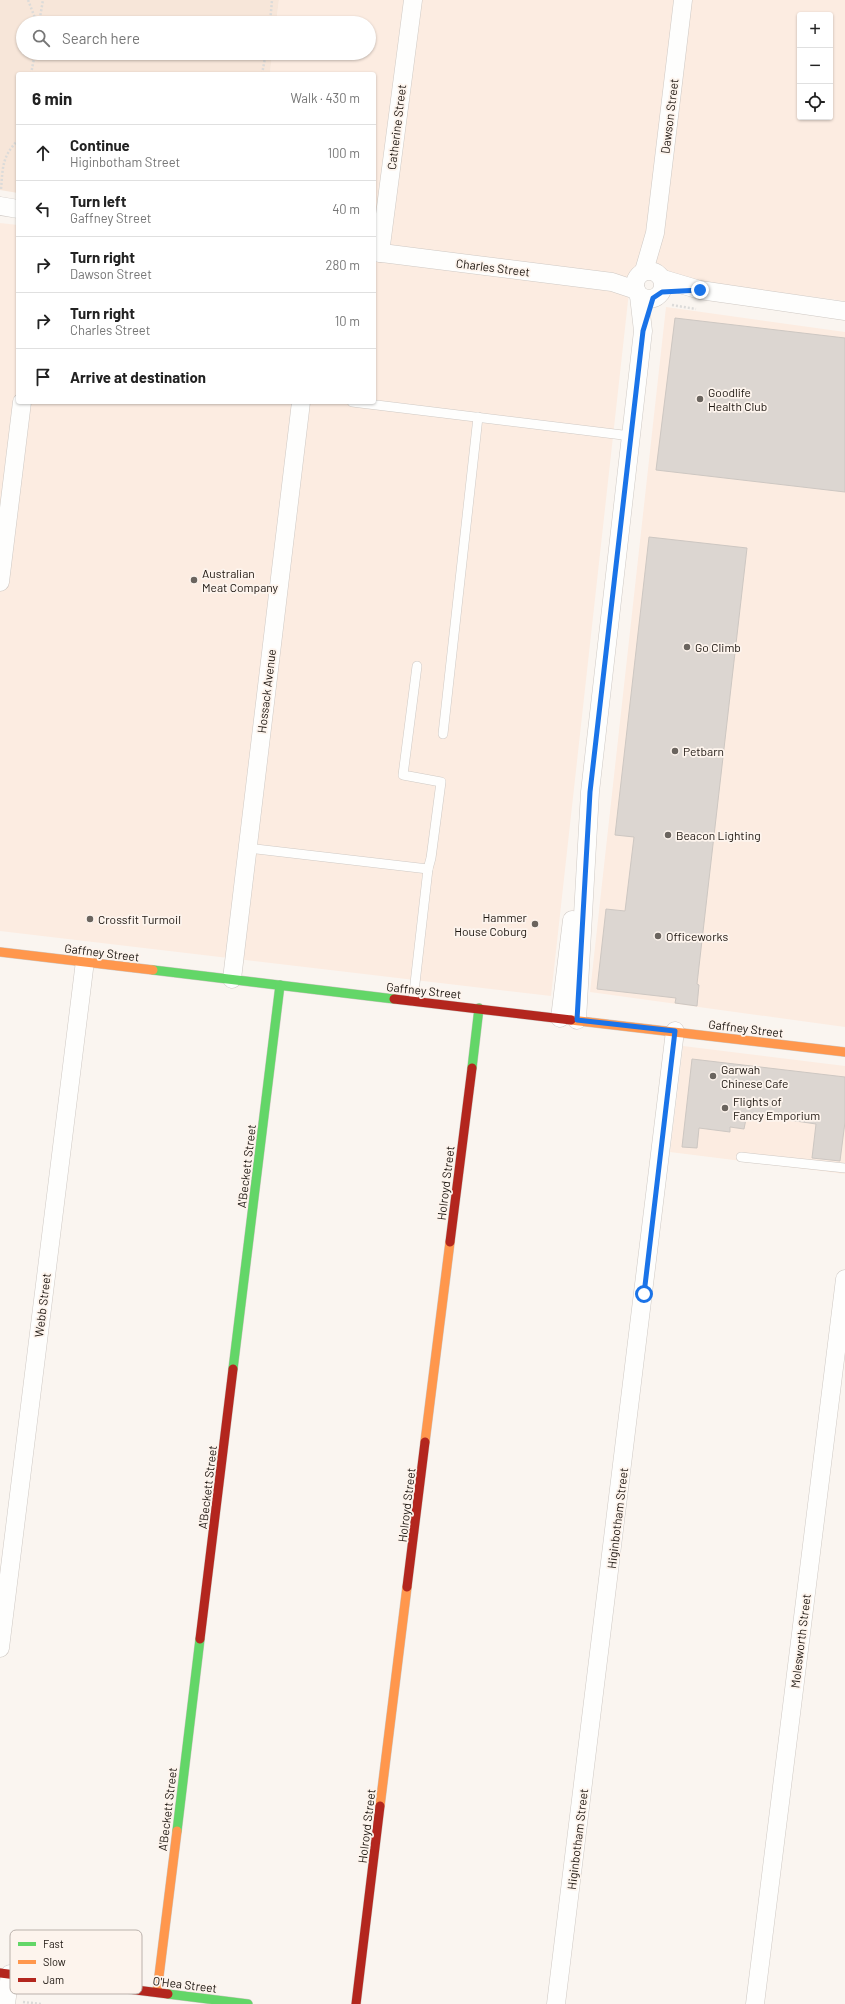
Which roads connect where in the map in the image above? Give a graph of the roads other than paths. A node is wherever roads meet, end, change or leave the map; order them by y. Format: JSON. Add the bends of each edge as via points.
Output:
{"nodes":[{"id":1,"x":413,"y":0,"type":"edge"},
{"id":2,"x":683,"y":0,"type":"edge"},
{"id":3,"x":0,"y":206,"type":"edge"},
{"id":4,"x":16,"y":209,"type":"edge"},
{"id":5,"x":377,"y":253,"type":"edge"},
{"id":6,"x":649,"y":285,"type":"junction"},
{"id":7,"x":845,"y":311,"type":"edge"},
{"id":8,"x":22,"y":404,"type":"edge"},
{"id":9,"x":301,"y":404,"type":"edge"},
{"id":10,"x":369,"y":404,"type":"edge"},
{"id":11,"x":478,"y":417,"type":"junction"},
{"id":12,"x":631,"y":436,"type":"junction"},
{"id":13,"x":0,"y":582,"type":"edge"},
{"id":14,"x":416,"y":666,"type":"dead end"},
{"id":15,"x":443,"y":734,"type":"dead end"},
{"id":16,"x":247,"y":848,"type":"junction"},
{"id":17,"x":428,"y":869,"type":"junction"},
{"id":18,"x":0,"y":952,"type":"edge"},
{"id":19,"x":84,"y":962,"type":"junction"},
{"id":20,"x":232,"y":979,"type":"junction"},
{"id":21,"x":280,"y":985,"type":"junction"},
{"id":22,"x":413,"y":1001,"type":"junction"},
{"id":23,"x":479,"y":1008,"type":"junction"},
{"id":24,"x":569,"y":1019,"type":"junction"},
{"id":25,"x":675,"y":1031,"type":"junction"},
{"id":26,"x":845,"y":1052,"type":"edge"},
{"id":27,"x":741,"y":1157,"type":"dead end"},
{"id":28,"x":845,"y":1168,"type":"edge"},
{"id":29,"x":845,"y":1278,"type":"edge"},
{"id":30,"x":0,"y":1648,"type":"edge"},
{"id":31,"x":5,"y":1973,"type":"edge"},
{"id":32,"x":142,"y":1990,"type":"edge"},
{"id":33,"x":157,"y":1992,"type":"junction"},
{"id":34,"x":202,"y":2001,"type":"edge"},
{"id":35,"x":6,"y":2004,"type":"edge"},
{"id":36,"x":248,"y":2004,"type":"edge"},
{"id":37,"x":356,"y":2004,"type":"edge"},
{"id":38,"x":556,"y":2004,"type":"edge"},
{"id":39,"x":755,"y":2004,"type":"edge"}],
"edges":[{"from":1,"to":5,"type":"street","name":"Catherine Street"},
{"from":2,"to":6,"type":"street","name":"Dawson Street"},
{"from":3,"to":4,"type":"street"},
{"from":5,"to":6,"type":"street","name":"Charles Street"},
{"from":6,"to":7,"type":"street","name":"Charles Street"},
{"from":6,"to":12,"type":"street","name":"Dawson Street"},
{"from":8,"to":13,"type":"street"},
{"from":9,"to":16,"type":"street","name":"Hossack Avenue"},
{"from":10,"to":11,"type":"lane"},
{"from":11,"to":12,"type":"lane"},
{"from":11,"to":15,"type":"lane"},
{"from":12,"to":24,"type":"street","name":"Dawson Street","via":[[590,792],[578,860]]},
{"from":14,"to":17,"type":"lane","via":[[403,775],[441,782]]},
{"from":16,"to":17,"type":"lane"},
{"from":16,"to":20,"type":"street","name":"Hossack Avenue"},
{"from":17,"to":22,"type":"lane"},
{"from":18,"to":19,"type":"street","name":"Gaffney Street"},
{"from":19,"to":20,"type":"street","name":"Gaffney Street"},
{"from":19,"to":30,"type":"street","name":"Webb Street"},
{"from":20,"to":21,"type":"street","name":"Gaffney Street"},
{"from":21,"to":22,"type":"street","name":"Gaffney Street"},
{"from":21,"to":33,"type":"street","name":"A'Beckett Street"},
{"from":22,"to":23,"type":"street","name":"Gaffney Street"},
{"from":23,"to":24,"type":"street","name":"Gaffney Street"},
{"from":23,"to":37,"type":"street","name":"Holroyd Street"},
{"from":24,"to":25,"type":"street","name":"Gaffney Street"},
{"from":25,"to":26,"type":"street","name":"Gaffney Street"},
{"from":25,"to":38,"type":"street","name":"Higinbotham Street"},
{"from":27,"to":28,"type":"lane"},
{"from":29,"to":39,"type":"street","name":"Molesworth Street"},
{"from":31,"to":35,"type":"street"},
{"from":32,"to":33,"type":"street","name":"O'Hea Street"},
{"from":33,"to":34,"type":"street","name":"O'Hea Street"},
{"from":34,"to":36,"type":"street","name":"O'Hea Street"}]}
